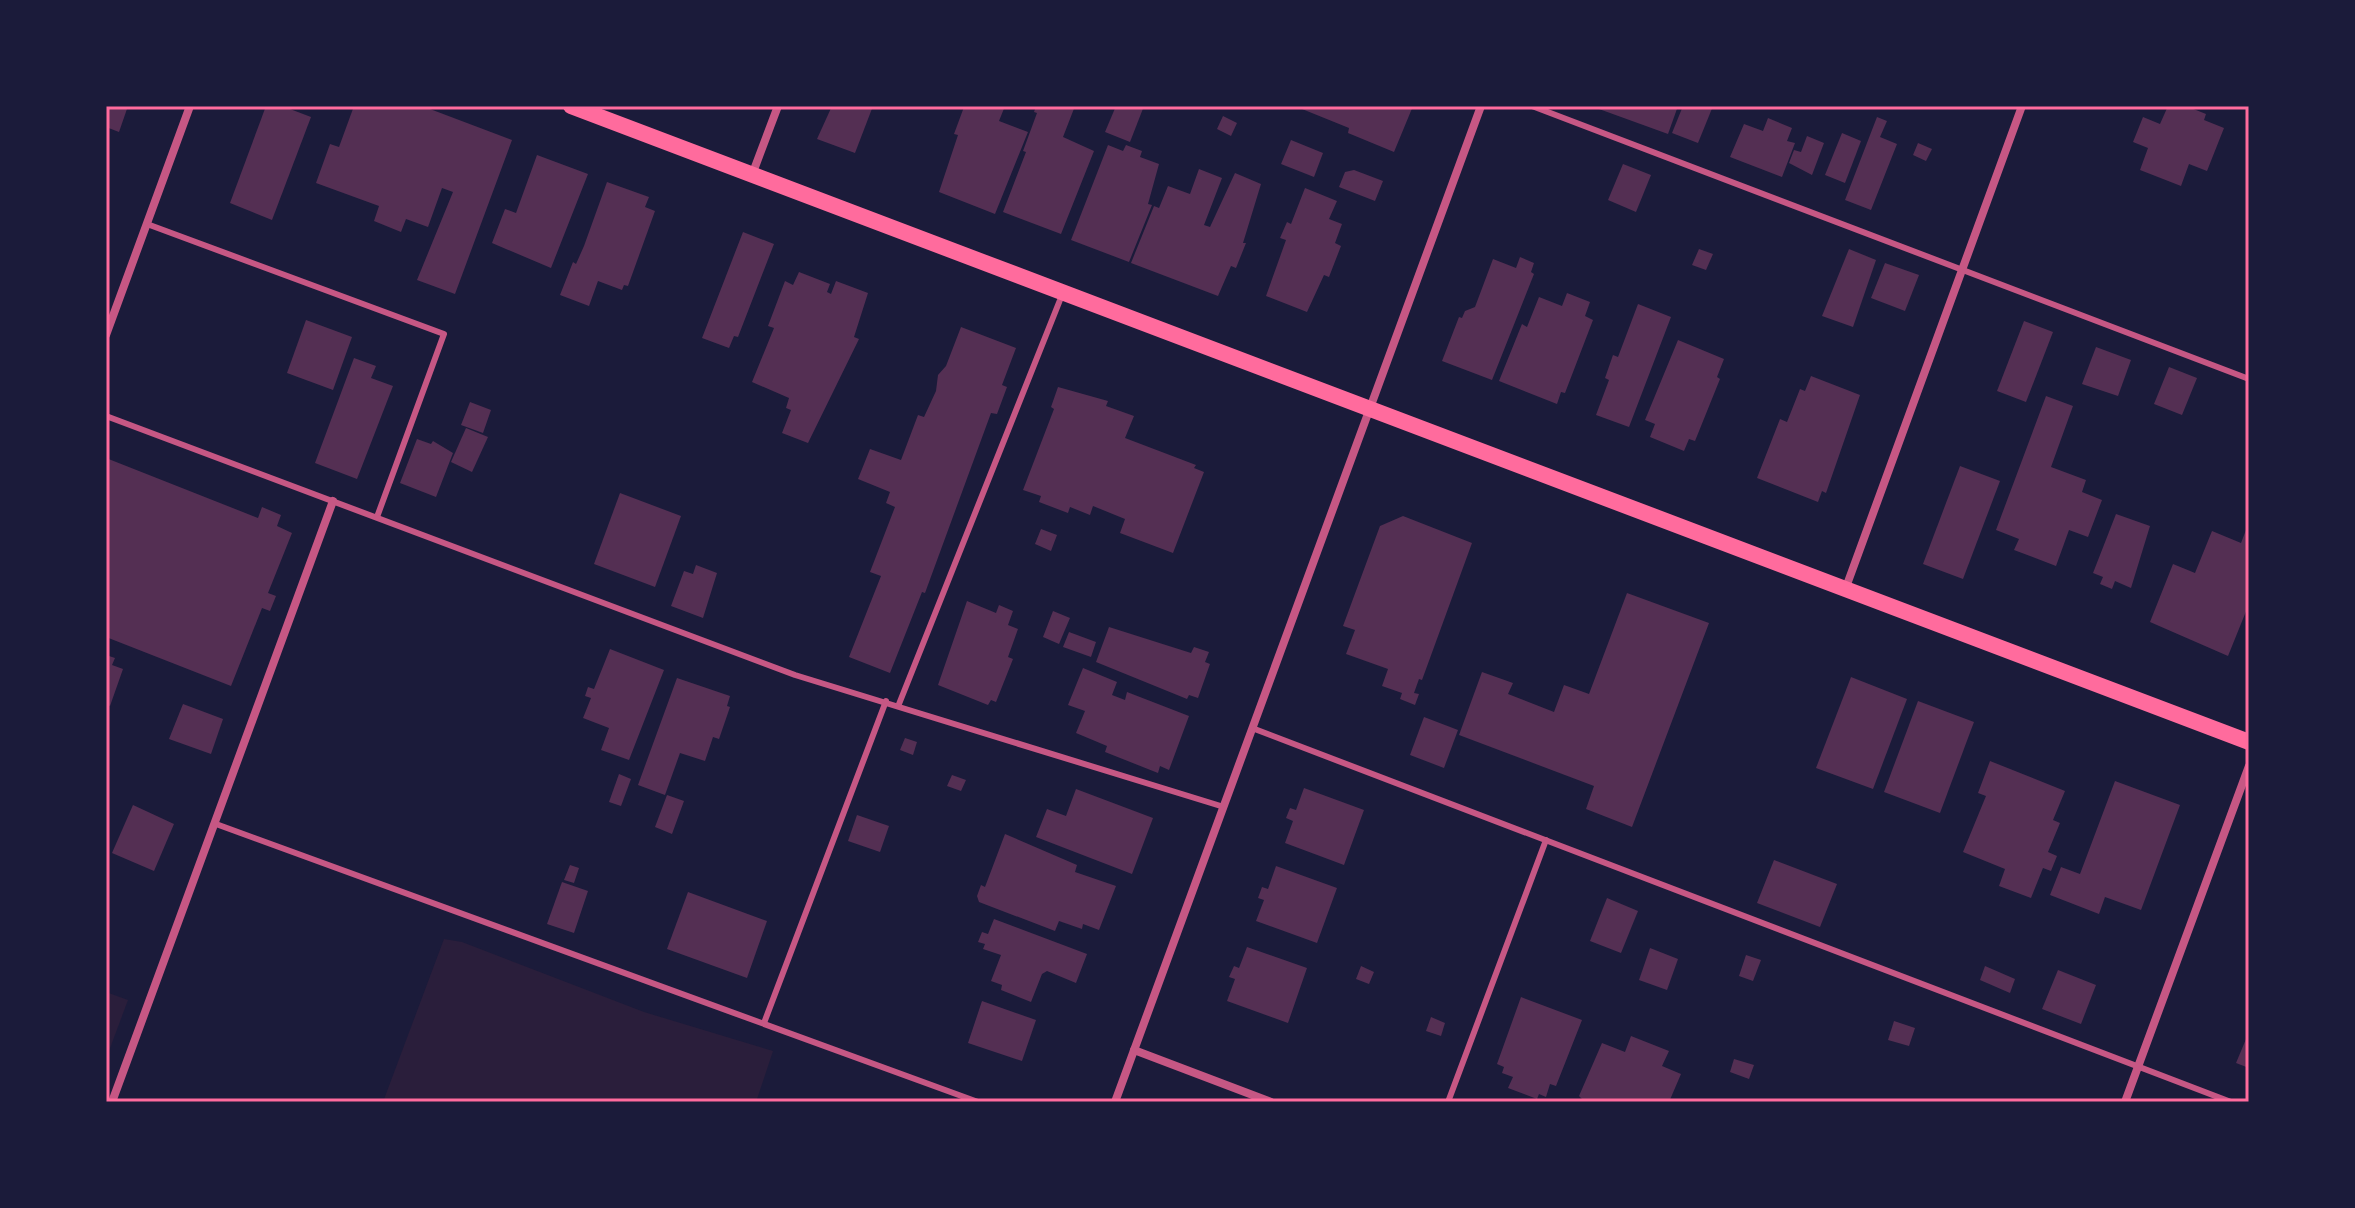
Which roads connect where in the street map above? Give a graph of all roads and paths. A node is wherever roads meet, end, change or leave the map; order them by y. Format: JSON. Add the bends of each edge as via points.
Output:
{"nodes":[{"id":1,"x":190,"y":106,"type":"edge"},
{"id":2,"x":571,"y":106,"type":"edge"},
{"id":3,"x":778,"y":106,"type":"edge"},
{"id":4,"x":1481,"y":106,"type":"edge"},
{"id":5,"x":1532,"y":106,"type":"edge"},
{"id":6,"x":2022,"y":106,"type":"edge"},
{"id":7,"x":752,"y":175,"type":"junction"},
{"id":8,"x":147,"y":224,"type":"junction"},
{"id":9,"x":1962,"y":270,"type":"junction"},
{"id":10,"x":1062,"y":294,"type":"junction"},
{"id":11,"x":106,"y":335,"type":"edge"},
{"id":12,"x":2249,"y":379,"type":"edge"},
{"id":13,"x":1369,"y":410,"type":"junction"},
{"id":14,"x":106,"y":416,"type":"edge"},
{"id":15,"x":333,"y":501,"type":"junction"},
{"id":16,"x":377,"y":517,"type":"junction"},
{"id":17,"x":1845,"y":590,"type":"junction"},
{"id":18,"x":886,"y":701,"type":"junction"},
{"id":19,"x":899,"y":704,"type":"junction"},
{"id":20,"x":1252,"y":728,"type":"junction"},
{"id":21,"x":2249,"y":742,"type":"edge"},
{"id":22,"x":2249,"y":766,"type":"edge"},
{"id":23,"x":1224,"y":807,"type":"junction"},
{"id":24,"x":216,"y":824,"type":"junction"},
{"id":25,"x":1546,"y":840,"type":"junction"},
{"id":26,"x":764,"y":1023,"type":"junction"},
{"id":27,"x":1134,"y":1050,"type":"junction"},
{"id":28,"x":2138,"y":1067,"type":"junction"},
{"id":29,"x":112,"y":1102,"type":"edge"},
{"id":30,"x":978,"y":1102,"type":"edge"},
{"id":31,"x":1115,"y":1102,"type":"edge"},
{"id":32,"x":1271,"y":1102,"type":"edge"},
{"id":33,"x":1448,"y":1102,"type":"edge"},
{"id":34,"x":2125,"y":1102,"type":"edge"},
{"id":35,"x":2231,"y":1102,"type":"edge"}],
"edges":[{"from":1,"to":8,"type":"street"},
{"from":2,"to":7,"type":"main road"},
{"from":3,"to":7,"type":"street"},
{"from":4,"to":13,"type":"street"},
{"from":5,"to":9,"type":"lane"},
{"from":6,"to":9,"type":"street"},
{"from":7,"to":10,"type":"main road"},
{"from":8,"to":11,"type":"street"},
{"from":8,"to":16,"type":"lane","via":[[444,334]]},
{"from":9,"to":12,"type":"lane"},
{"from":9,"to":17,"type":"street"},
{"from":10,"to":13,"type":"main road"},
{"from":10,"to":19,"type":"lane"},
{"from":13,"to":17,"type":"main road"},
{"from":13,"to":20,"type":"street"},
{"from":14,"to":15,"type":"lane"},
{"from":15,"to":16,"type":"lane"},
{"from":15,"to":24,"type":"street"},
{"from":16,"to":18,"type":"lane","via":[[795,675]]},
{"from":17,"to":21,"type":"main road"},
{"from":18,"to":19,"type":"lane"},
{"from":18,"to":26,"type":"lane"},
{"from":19,"to":23,"type":"lane"},
{"from":20,"to":23,"type":"street"},
{"from":20,"to":25,"type":"lane"},
{"from":22,"to":28,"type":"street"},
{"from":23,"to":27,"type":"street"},
{"from":24,"to":26,"type":"lane"},
{"from":24,"to":29,"type":"street"},
{"from":25,"to":28,"type":"lane"},
{"from":25,"to":33,"type":"lane"},
{"from":26,"to":30,"type":"lane"},
{"from":27,"to":31,"type":"street"},
{"from":27,"to":32,"type":"street"},
{"from":28,"to":34,"type":"street"},
{"from":28,"to":35,"type":"lane"}]}
